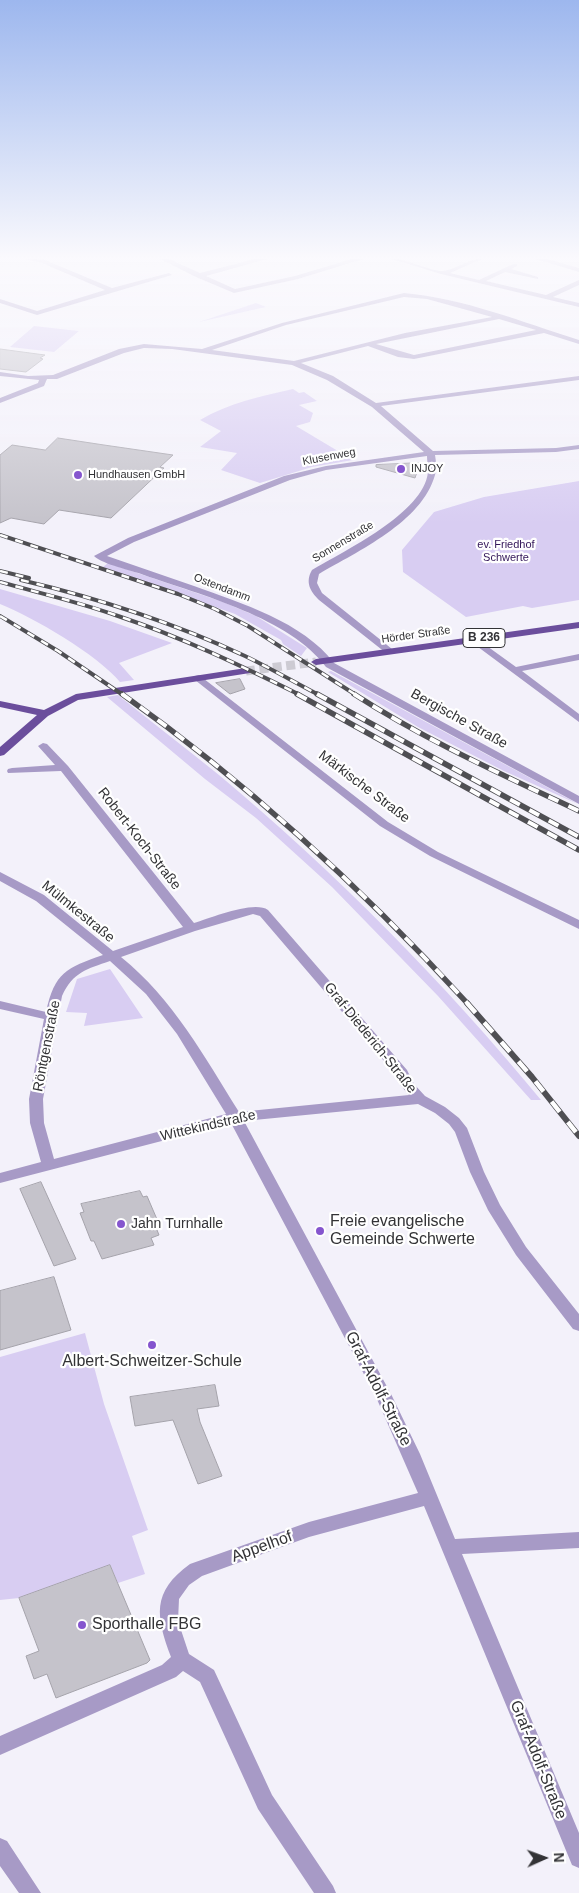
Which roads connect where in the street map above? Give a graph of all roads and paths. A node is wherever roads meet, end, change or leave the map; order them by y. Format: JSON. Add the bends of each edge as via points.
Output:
{"nodes":[{"id":1,"x":138,"y":347,"type":"edge"},
{"id":2,"x":173,"y":347,"type":"edge"},
{"id":3,"x":213,"y":347,"type":"edge"},
{"id":4,"x":355,"y":347,"type":"edge"},
{"id":5,"x":378,"y":347,"type":"edge"},
{"id":6,"x":461,"y":347,"type":"edge"},
{"id":7,"x":202,"y":351,"type":"junction"},
{"id":8,"x":294,"y":363,"type":"junction"},
{"id":9,"x":0,"y":374,"type":"edge"},
{"id":10,"x":44,"y":378,"type":"junction"},
{"id":11,"x":579,"y":378,"type":"edge"},
{"id":12,"x":0,"y":401,"type":"edge"},
{"id":13,"x":375,"y":405,"type":"junction"},
{"id":14,"x":579,"y":447,"type":"edge"},
{"id":15,"x":431,"y":453,"type":"junction"},
{"id":16,"x":100,"y":556,"type":"joint"},
{"id":17,"x":579,"y":625,"type":"edge"},
{"id":18,"x":473,"y":639,"type":"junction"},
{"id":19,"x":389,"y":651,"type":"junction"},
{"id":20,"x":579,"y":657,"type":"edge"},
{"id":21,"x":321,"y":661,"type":"junction"},
{"id":22,"x":514,"y":670,"type":"junction"},
{"id":23,"x":246,"y":671,"type":"tunnel mouth"},
{"id":24,"x":199,"y":678,"type":"junction"},
{"id":25,"x":0,"y":704,"type":"edge"},
{"id":26,"x":44,"y":713,"type":"junction"},
{"id":27,"x":579,"y":719,"type":"edge"},
{"id":28,"x":43,"y":746,"type":"dead end"},
{"id":29,"x":0,"y":753,"type":"edge"},
{"id":30,"x":64,"y":768,"type":"junction"},
{"id":31,"x":12,"y":771,"type":"dead end"},
{"id":32,"x":579,"y":802,"type":"edge"},
{"id":33,"x":0,"y":876,"type":"edge"},
{"id":34,"x":579,"y":925,"type":"edge"},
{"id":35,"x":191,"y":928,"type":"junction"},
{"id":36,"x":111,"y":957,"type":"junction"},
{"id":37,"x":0,"y":1005,"type":"edge"},
{"id":38,"x":51,"y":1017,"type":"junction"},
{"id":39,"x":420,"y":1099,"type":"junction"},
{"id":40,"x":235,"y":1117,"type":"junction"},
{"id":41,"x":50,"y":1165,"type":"junction"},
{"id":42,"x":0,"y":1178,"type":"edge"},
{"id":43,"x":579,"y":1325,"type":"edge"},
{"id":44,"x":430,"y":1497,"type":"junction"},
{"id":45,"x":579,"y":1540,"type":"edge"},
{"id":46,"x":452,"y":1547,"type":"junction"},
{"id":47,"x":182,"y":1660,"type":"junction"},
{"id":48,"x":0,"y":1746,"type":"edge"},
{"id":49,"x":0,"y":1848,"type":"edge"},
{"id":50,"x":578,"y":1852,"type":"edge"},
{"id":51,"x":30,"y":1893,"type":"edge"},
{"id":52,"x":326,"y":1893,"type":"edge"}],
"edges":[{"from":1,"to":10,"type":"street","via":[[64,375]]},
{"from":2,"to":7,"type":"street"},
{"from":3,"to":7,"type":"street"},
{"from":4,"to":8,"type":"street"},
{"from":5,"to":6,"type":"street","via":[[414,357]]},
{"from":7,"to":8,"type":"street"},
{"from":8,"to":13,"type":"street","via":[[330,378]]},
{"from":9,"to":10,"type":"street"},
{"from":10,"to":12,"type":"street","via":[[41,384]]},
{"from":11,"to":13,"type":"street"},
{"from":13,"to":15,"type":"street"},
{"from":14,"to":15,"type":"street","name":"Klusenweg"},
{"from":15,"to":16,"type":"street","name":"Klusenweg","via":[[305,472],[131,540]]},
{"from":15,"to":19,"type":"street","name":"Sonnenstraße","via":[[434,472],[430,482],[407,511],[368,543],[315,572],[312,577],[313,586],[322,598]]},
{"from":16,"to":21,"type":"street","name":"Ostendamm","via":[[247,608],[292,632],[321,653]]},
{"from":17,"to":18,"type":"main road","name":"Hörder Straße","number":"B 236"},
{"from":18,"to":19,"type":"main road","name":"Hörder Straße","number":"B 236"},
{"from":18,"to":22,"type":"street"},
{"from":19,"to":21,"type":"main road","name":"Hörder Straße","number":"B 236"},
{"from":20,"to":22,"type":"street"},
{"from":21,"to":32,"type":"street","name":"Bergische Straße"},
{"from":22,"to":27,"type":"street"},
{"from":23,"to":24,"type":"main road"},
{"from":24,"to":26,"type":"main road","via":[[89,693],[59,703]]},
{"from":24,"to":34,"type":"street","name":"Märkische Straße","via":[[384,824],[434,854]]},
{"from":25,"to":26,"type":"main road"},
{"from":26,"to":29,"type":"main road"},
{"from":28,"to":30,"type":"street","name":"Robert-Koch-Straße"},
{"from":30,"to":31,"type":"street"},
{"from":30,"to":35,"type":"street","name":"Robert-Koch-Straße"},
{"from":33,"to":36,"type":"street","name":"Mülmkestraße","via":[[40,898]]},
{"from":35,"to":36,"type":"street","name":"Röntgenstraße"},
{"from":35,"to":39,"type":"street","name":"Graf-Diederich-Straße","via":[[260,910],[402,1073]]},
{"from":36,"to":38,"type":"street","name":"Röntgenstraße","via":[[76,970],[63,980]]},
{"from":36,"to":40,"type":"street","name":"Graf-Adolf-Straße","via":[[152,991]]},
{"from":37,"to":38,"type":"street"},
{"from":38,"to":41,"type":"street","name":"Röntgenstraße","via":[[36,1098],[37,1123]]},
{"from":39,"to":40,"type":"street","name":"Wittekindstraße"},
{"from":39,"to":43,"type":"street","name":"Graf-Diederich-Straße","via":[[440,1110],[462,1131],[493,1206],[521,1251]]},
{"from":40,"to":41,"type":"street","name":"Wittekindstraße"},
{"from":40,"to":44,"type":"street","name":"Graf-Adolf-Straße","via":[[389,1407]]},
{"from":41,"to":42,"type":"street","name":"Wittekindstraße"},
{"from":44,"to":46,"type":"street","name":"Graf-Adolf-Straße"},
{"from":44,"to":47,"type":"street","name":"Appelhof","via":[[309,1530],[196,1570],[181,1579],[168,1601],[170,1629]]},
{"from":45,"to":46,"type":"street"},
{"from":46,"to":50,"type":"street","name":"Graf-Adolf-Straße"},
{"from":47,"to":48,"type":"street","via":[[169,1671]]},
{"from":47,"to":52,"type":"street","via":[[207,1676],[265,1802]]},
{"from":49,"to":51,"type":"street"}]}
